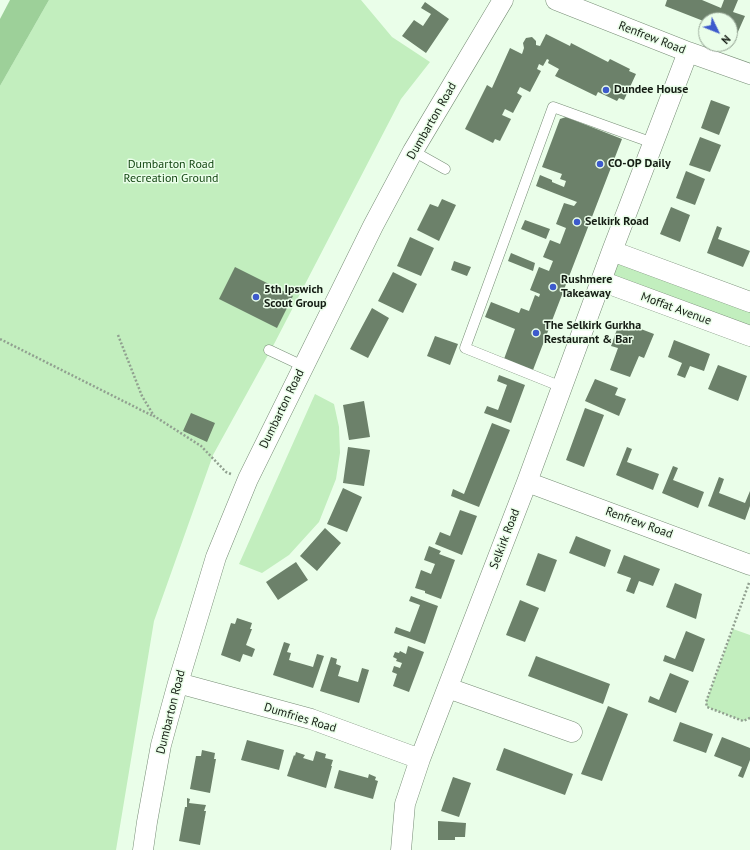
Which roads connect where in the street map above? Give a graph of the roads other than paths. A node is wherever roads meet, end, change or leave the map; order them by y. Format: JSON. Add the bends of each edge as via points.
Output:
{"nodes":[{"id":1,"x":503,"y":0,"type":"edge"},
{"id":2,"x":556,"y":0,"type":"edge"},
{"id":3,"x":688,"y":52,"type":"junction"},
{"id":4,"x":750,"y":74,"type":"edge"},
{"id":5,"x":653,"y":143,"type":"junction"},
{"id":6,"x":414,"y":151,"type":"junction"},
{"id":7,"x":445,"y":169,"type":"dead end"},
{"id":8,"x":612,"y":251,"type":"junction"},
{"id":9,"x":601,"y":281,"type":"junction"},
{"id":10,"x":750,"y":302,"type":"edge"},
{"id":11,"x":750,"y":336,"type":"edge"},
{"id":12,"x":269,"y":350,"type":"dead end"},
{"id":13,"x":303,"y":366,"type":"junction"},
{"id":14,"x":562,"y":387,"type":"junction"},
{"id":15,"x":527,"y":482,"type":"junction"},
{"id":16,"x":750,"y":565,"type":"edge"},
{"id":17,"x":178,"y":683,"type":"junction"},
{"id":18,"x":448,"y":688,"type":"junction"},
{"id":19,"x":572,"y":732,"type":"dead end"},
{"id":20,"x":420,"y":758,"type":"junction"},
{"id":21,"x":143,"y":850,"type":"edge"},
{"id":22,"x":401,"y":850,"type":"edge"}],
"edges":[{"from":1,"to":6,"type":"street","name":"Dumbarton Road"},
{"from":2,"to":3,"type":"street","name":"Renfrew Road"},
{"from":3,"to":4,"type":"street","name":"Renfrew Road"},
{"from":3,"to":5,"type":"street","name":"Selkirk Road"},
{"from":5,"to":8,"type":"street","name":"Selkirk Road"},
{"from":5,"to":14,"type":"lane","via":[[553,107],[465,348]]},
{"from":6,"to":7,"type":"lane"},
{"from":6,"to":13,"type":"street","name":"Dumbarton Road","via":[[373,226]]},
{"from":8,"to":9,"type":"street","name":"Selkirk Road"},
{"from":8,"to":10,"type":"street"},
{"from":9,"to":11,"type":"street","name":"Moffat Avenue"},
{"from":9,"to":14,"type":"street","name":"Selkirk Road"},
{"from":12,"to":13,"type":"lane"},
{"from":13,"to":17,"type":"street","name":"Dumbarton Road","via":[[248,478],[216,557]]},
{"from":14,"to":15,"type":"street","name":"Selkirk Road"},
{"from":15,"to":16,"type":"street","name":"Renfrew Road"},
{"from":15,"to":18,"type":"street","name":"Selkirk Road"},
{"from":17,"to":20,"type":"street","name":"Dumfries Road","via":[[311,719]]},
{"from":17,"to":21,"type":"street","name":"Dumbarton Road","via":[[162,746]]},
{"from":18,"to":19,"type":"street"},
{"from":18,"to":20,"type":"street","name":"Selkirk Road"},
{"from":20,"to":22,"type":"street","name":"Selkirk Road","via":[[404,804]]}]}
